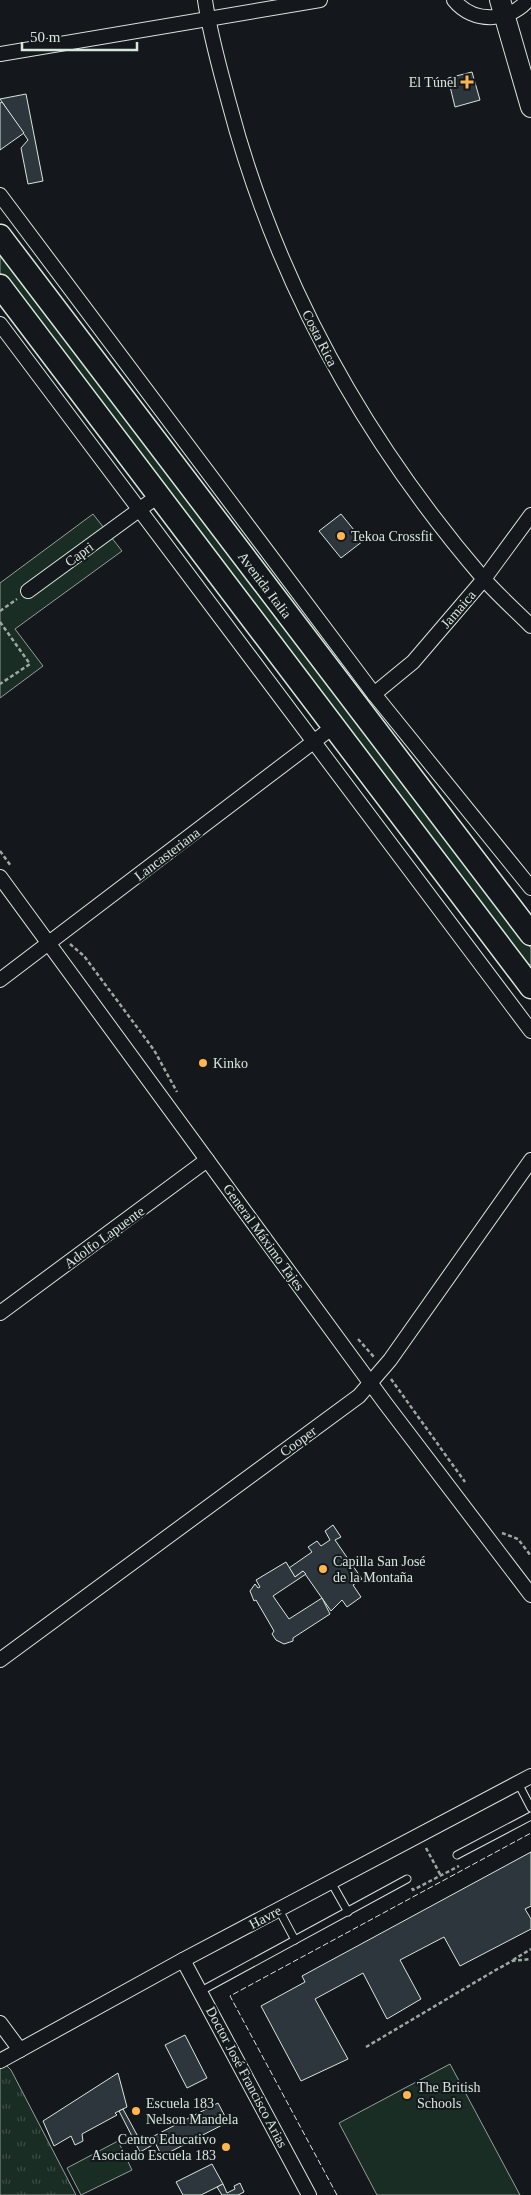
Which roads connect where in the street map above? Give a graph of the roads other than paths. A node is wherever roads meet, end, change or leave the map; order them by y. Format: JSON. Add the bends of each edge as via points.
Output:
{"nodes":[{"id":1,"x":205,"y":0,"type":"edge"},
{"id":2,"x":320,"y":0,"type":"edge"},
{"id":3,"x":454,"y":0,"type":"edge"},
{"id":4,"x":528,"y":0,"type":"edge"},
{"id":5,"x":502,"y":8,"type":"edge"},
{"id":6,"x":208,"y":18,"type":"junction"},
{"id":7,"x":0,"y":54,"type":"edge"},
{"id":8,"x":531,"y":106,"type":"edge"},
{"id":9,"x":0,"y":196,"type":"edge"},
{"id":10,"x":0,"y":236,"type":"edge"},
{"id":11,"x":0,"y":286,"type":"edge"},
{"id":12,"x":0,"y":324,"type":"edge"},
{"id":13,"x":158,"y":496,"type":"junction"},
{"id":14,"x":140,"y":510,"type":"junction"},
{"id":15,"x":531,"y":515,"type":"edge"},
{"id":16,"x":205,"y":557,"type":"junction"},
{"id":17,"x":185,"y":571,"type":"junction"},
{"id":18,"x":484,"y":579,"type":"junction"},
{"id":19,"x":28,"y":591,"type":"road end"},
{"id":20,"x":531,"y":626,"type":"edge"},
{"id":21,"x":374,"y":694,"type":"junction"},
{"id":22,"x":333,"y":727,"type":"junction"},
{"id":23,"x":314,"y":742,"type":"junction"},
{"id":24,"x":0,"y":877,"type":"edge"},
{"id":25,"x":531,"y":888,"type":"edge"},
{"id":26,"x":461,"y":892,"type":"junction"},
{"id":27,"x":440,"y":910,"type":"junction"},
{"id":28,"x":490,"y":931,"type":"junction"},
{"id":29,"x":531,"y":934,"type":"edge"},
{"id":30,"x":49,"y":943,"type":"junction"},
{"id":31,"x":469,"y":949,"type":"junction"},
{"id":32,"x":0,"y":980,"type":"edge"},
{"id":33,"x":530,"y":982,"type":"edge"},
{"id":34,"x":507,"y":999,"type":"junction"},
{"id":35,"x":530,"y":1028,"type":"edge"},
{"id":36,"x":208,"y":1160,"type":"junction"},
{"id":37,"x":531,"y":1160,"type":"edge"},
{"id":38,"x":0,"y":1313,"type":"edge"},
{"id":39,"x":371,"y":1383,"type":"junction"},
{"id":40,"x":531,"y":1596,"type":"edge"},
{"id":41,"x":0,"y":1660,"type":"edge"},
{"id":42,"x":531,"y":1776,"type":"edge"},
{"id":43,"x":518,"y":1783,"type":"junction"},
{"id":44,"x":531,"y":1808,"type":"edge"},
{"id":45,"x":531,"y":1816,"type":"edge"},
{"id":46,"x":457,"y":1855,"type":"road end"},
{"id":47,"x":407,"y":1879,"type":"road end"},
{"id":48,"x":331,"y":1882,"type":"junction"},
{"id":49,"x":279,"y":1910,"type":"junction"},
{"id":50,"x":348,"y":1912,"type":"junction"},
{"id":51,"x":295,"y":1940,"type":"junction"},
{"id":52,"x":183,"y":1960,"type":"junction"},
{"id":53,"x":201,"y":1991,"type":"junction"},
{"id":54,"x":0,"y":2024,"type":"edge"},
{"id":55,"x":20,"y":2050,"type":"junction"},
{"id":56,"x":0,"y":2061,"type":"edge"},
{"id":57,"x":310,"y":2195,"type":"edge"}],
"edges":[{"from":1,"to":6,"type":"street","name":"Costa Rica"},
{"from":2,"to":6,"type":"street"},
{"from":3,"to":5,"type":"street","via":[[478,16]]},
{"from":4,"to":5,"type":"street","via":[[520,8]]},
{"from":5,"to":8,"type":"street"},
{"from":6,"to":7,"type":"street"},
{"from":6,"to":18,"type":"street","name":"Costa Rica","via":[[246,166],[284,268],[362,417],[398,470]]},
{"from":9,"to":21,"type":"street","name":"Avenida Italia"},
{"from":10,"to":29,"type":"main road","name":"Avenida Italia"},
{"from":11,"to":13,"type":"main road"},
{"from":12,"to":14,"type":"street"},
{"from":13,"to":14,"type":"street","name":"Capri"},
{"from":13,"to":16,"type":"main road"},
{"from":14,"to":17,"type":"street"},
{"from":14,"to":19,"type":"street","name":"Capri"},
{"from":15,"to":18,"type":"street","name":"Jamaica"},
{"from":16,"to":17,"type":"street"},
{"from":16,"to":22,"type":"main road"},
{"from":17,"to":23,"type":"street"},
{"from":18,"to":20,"type":"street","name":"Costa Rica"},
{"from":18,"to":21,"type":"street","name":"Jamaica","via":[[414,662]]},
{"from":21,"to":25,"type":"street","name":"Avenida Italia"},
{"from":22,"to":23,"type":"street","name":"Lancasteriana"},
{"from":22,"to":26,"type":"main road"},
{"from":23,"to":27,"type":"street"},
{"from":23,"to":30,"type":"street","name":"Lancasteriana"},
{"from":24,"to":30,"type":"street","name":"General Máximo Tajes"},
{"from":26,"to":27,"type":"street"},
{"from":26,"to":28,"type":"main road"},
{"from":27,"to":31,"type":"street"},
{"from":28,"to":31,"type":"street"},
{"from":28,"to":33,"type":"main road"},
{"from":30,"to":32,"type":"street","name":"Lancasteriana"},
{"from":30,"to":36,"type":"street","name":"General Máximo Tajes"},
{"from":31,"to":34,"type":"street"},
{"from":33,"to":34,"type":"street"},
{"from":34,"to":35,"type":"street"},
{"from":36,"to":38,"type":"street","name":"Adolfo Lapuente"},
{"from":36,"to":39,"type":"street","name":"General Máximo Tajes"},
{"from":37,"to":39,"type":"street","name":"Cooper"},
{"from":39,"to":40,"type":"street","name":"General Máximo Tajes"},
{"from":39,"to":41,"type":"street","name":"Cooper","via":[[359,1396]]},
{"from":42,"to":43,"type":"street","name":"Havre"},
{"from":43,"to":44,"type":"lane"},
{"from":43,"to":48,"type":"street","name":"Havre"},
{"from":45,"to":46,"type":"lane"},
{"from":47,"to":50,"type":"lane"},
{"from":48,"to":49,"type":"street","name":"Havre"},
{"from":48,"to":50,"type":"lane"},
{"from":49,"to":51,"type":"lane"},
{"from":49,"to":52,"type":"street","name":"Havre"},
{"from":50,"to":51,"type":"lane"},
{"from":51,"to":53,"type":"lane"},
{"from":52,"to":53,"type":"street","name":"Doctor José Francisco Arias"},
{"from":52,"to":55,"type":"street","name":"Havre"},
{"from":53,"to":57,"type":"street","name":"Doctor José Francisco Arias"},
{"from":54,"to":55,"type":"street"},
{"from":55,"to":56,"type":"street","name":"Havre"}]}
